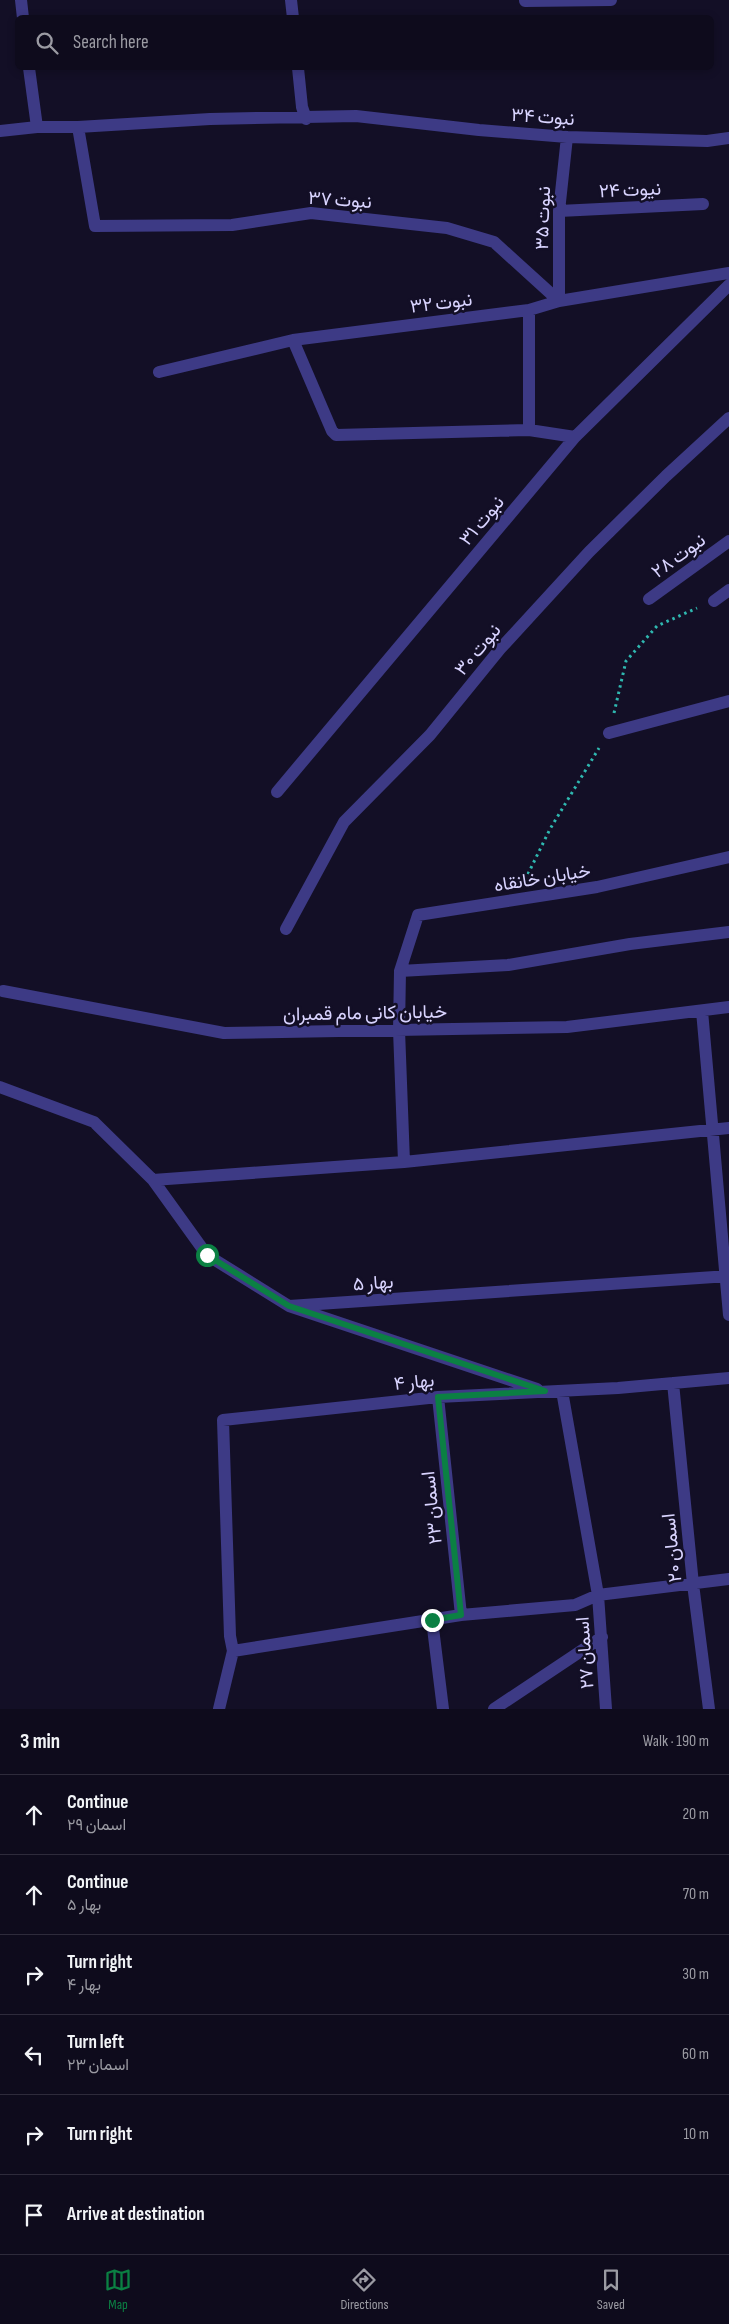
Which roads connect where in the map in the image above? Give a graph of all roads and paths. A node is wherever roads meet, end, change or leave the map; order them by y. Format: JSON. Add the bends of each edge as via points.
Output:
{"nodes":[{"id":1,"x":21,"y":0,"type":"edge"},
{"id":2,"x":291,"y":0,"type":"edge"},
{"id":3,"x":611,"y":0,"type":"edge"},
{"id":4,"x":526,"y":2,"type":"dead end"},
{"id":5,"x":23,"y":15,"type":"edge"},
{"id":6,"x":293,"y":15,"type":"edge"},
{"id":7,"x":30,"y":70,"type":"edge"},
{"id":8,"x":298,"y":70,"type":"edge"},
{"id":9,"x":306,"y":118,"type":"junction"},
{"id":10,"x":37,"y":127,"type":"junction"},
{"id":11,"x":78,"y":127,"type":"junction"},
{"id":12,"x":0,"y":131,"type":"edge"},
{"id":13,"x":567,"y":137,"type":"junction"},
{"id":14,"x":729,"y":138,"type":"edge"},
{"id":15,"x":703,"y":204,"type":"dead end"},
{"id":16,"x":559,"y":211,"type":"junction"},
{"id":17,"x":729,"y":273,"type":"edge"},
{"id":18,"x":729,"y":285,"type":"edge"},
{"id":19,"x":559,"y":301,"type":"junction"},
{"id":20,"x":529,"y":310,"type":"junction"},
{"id":21,"x":293,"y":340,"type":"junction"},
{"id":22,"x":159,"y":372,"type":"dead end"},
{"id":23,"x":729,"y":418,"type":"edge"},
{"id":24,"x":529,"y":430,"type":"junction"},
{"id":25,"x":576,"y":437,"type":"junction"},
{"id":26,"x":729,"y":541,"type":"edge"},
{"id":27,"x":729,"y":590,"type":"edge"},
{"id":28,"x":729,"y":595,"type":"edge"},
{"id":29,"x":649,"y":599,"type":"dead end"},
{"id":30,"x":729,"y":702,"type":"edge"},
{"id":31,"x":608,"y":733,"type":"dead end"},
{"id":32,"x":276,"y":792,"type":"dead end"},
{"id":33,"x":729,"y":857,"type":"edge"},
{"id":34,"x":286,"y":929,"type":"dead end"},
{"id":35,"x":729,"y":932,"type":"edge"},
{"id":36,"x":400,"y":972,"type":"junction"},
{"id":37,"x":4,"y":992,"type":"dead end"},
{"id":38,"x":729,"y":1007,"type":"edge"},
{"id":39,"x":702,"y":1011,"type":"junction"},
{"id":40,"x":399,"y":1030,"type":"junction"},
{"id":41,"x":0,"y":1087,"type":"edge"},
{"id":42,"x":729,"y":1128,"type":"edge"},
{"id":43,"x":714,"y":1130,"type":"junction"},
{"id":44,"x":404,"y":1162,"type":"junction"},
{"id":45,"x":153,"y":1180,"type":"junction"},
{"id":46,"x":727,"y":1276,"type":"edge"},
{"id":47,"x":289,"y":1306,"type":"junction"},
{"id":48,"x":729,"y":1314,"type":"edge"},
{"id":49,"x":729,"y":1378,"type":"edge"},
{"id":50,"x":673,"y":1383,"type":"junction"},
{"id":51,"x":545,"y":1391,"type":"junction"},
{"id":52,"x":562,"y":1391,"type":"junction"},
{"id":53,"x":438,"y":1397,"type":"junction"},
{"id":54,"x":729,"y":1579,"type":"edge"},
{"id":55,"x":693,"y":1584,"type":"junction"},
{"id":56,"x":598,"y":1594,"type":"junction"},
{"id":57,"x":461,"y":1615,"type":"junction"},
{"id":58,"x":432,"y":1620,"type":"junction"},
{"id":59,"x":602,"y":1637,"type":"junction"},
{"id":60,"x":233,"y":1651,"type":"junction"},
{"id":61,"x":219,"y":1709,"type":"edge"},
{"id":62,"x":442,"y":1709,"type":"edge"},
{"id":63,"x":494,"y":1709,"type":"edge"},
{"id":64,"x":606,"y":1709,"type":"edge"},
{"id":65,"x":709,"y":1709,"type":"edge"}],
"edges":[{"from":1,"to":5,"type":"street"},
{"from":2,"to":6,"type":"street"},
{"from":3,"to":4,"type":"street"},
{"from":7,"to":10,"type":"street"},
{"from":8,"to":9,"type":"street"},
{"from":9,"to":11,"type":"street","name":"نبوت ۳۴","via":[[210,119]]},
{"from":9,"to":13,"type":"street","name":"نبوت ۳۴","via":[[356,116]]},
{"from":10,"to":11,"type":"street","name":"نبوت ۳۴"},
{"from":10,"to":12,"type":"street","name":"نبوت ۳۴"},
{"from":11,"to":19,"type":"street","name":"نبوت ۳۷","via":[[94,226],[232,225],[311,213],[447,228],[494,242]]},
{"from":13,"to":14,"type":"street","name":"نبوت ۳۴","via":[[707,141]]},
{"from":13,"to":16,"type":"street","name":"نبوت ۳۵"},
{"from":15,"to":16,"type":"street","name":"نیوت ۲۴"},
{"from":16,"to":19,"type":"street","name":"نبوت ۳۵"},
{"from":17,"to":19,"type":"street","name":"نبوت ۳۲"},
{"from":18,"to":25,"type":"street","name":"نبوت ۳۱"},
{"from":19,"to":20,"type":"street","name":"نبوت ۳۲"},
{"from":20,"to":21,"type":"street","name":"نبوت ۳۲"},
{"from":20,"to":24,"type":"street"},
{"from":21,"to":22,"type":"street","name":"نبوت ۳۲"},
{"from":21,"to":24,"type":"street","via":[[336,435]]},
{"from":23,"to":34,"type":"street","name":"نبوت ۳۰","via":[[589,552],[500,649],[430,735],[344,822]]},
{"from":24,"to":25,"type":"street"},
{"from":25,"to":32,"type":"street","name":"نبوت ۳۱"},
{"from":26,"to":29,"type":"street","name":"نبوت ۲۸"},
{"from":27,"to":28,"type":"street","via":[[714,601]]},
{"from":30,"to":31,"type":"street"},
{"from":33,"to":36,"type":"street","name":"خیابان خانقاه","via":[[597,887],[418,915]]},
{"from":35,"to":36,"type":"street","via":[[630,944],[508,965]]},
{"from":36,"to":40,"type":"street"},
{"from":37,"to":40,"type":"street","name":"خیابان کانی مام قمبران","via":[[224,1033]]},
{"from":38,"to":39,"type":"street","name":"خیابان کانی مام قمبران"},
{"from":39,"to":40,"type":"street","name":"خیابان کانی مام قمبران","via":[[567,1027]]},
{"from":39,"to":43,"type":"street"},
{"from":40,"to":44,"type":"street"},
{"from":41,"to":45,"type":"street","via":[[94,1122]]},
{"from":42,"to":43,"type":"street"},
{"from":43,"to":44,"type":"street"},
{"from":43,"to":46,"type":"street"},
{"from":44,"to":45,"type":"street"},
{"from":45,"to":47,"type":"street","via":[[207,1255]]},
{"from":46,"to":47,"type":"street","name":"بهار ۵"},
{"from":46,"to":48,"type":"street"},
{"from":47,"to":51,"type":"street"},
{"from":49,"to":50,"type":"street","name":"بهار ۴"},
{"from":50,"to":52,"type":"street","name":"بهار ۴"},
{"from":50,"to":55,"type":"street","name":"اسمان ۲۰"},
{"from":51,"to":52,"type":"street","name":"بهار ۴"},
{"from":51,"to":53,"type":"street","name":"بهار ۴"},
{"from":52,"to":56,"type":"street","name":"اسمان ۲۷"},
{"from":53,"to":57,"type":"street","name":"اسمان ۲۳"},
{"from":53,"to":60,"type":"street","name":"بهار ۴","via":[[224,1420]]},
{"from":54,"to":55,"type":"street"},
{"from":55,"to":56,"type":"street"},
{"from":55,"to":65,"type":"street","name":"اسمان ۲۰"},
{"from":56,"to":57,"type":"street","via":[[575,1605]]},
{"from":56,"to":59,"type":"street","name":"اسمان ۲۷"},
{"from":57,"to":58,"type":"street"},
{"from":58,"to":60,"type":"street"},
{"from":58,"to":62,"type":"street"},
{"from":59,"to":63,"type":"street"},
{"from":59,"to":64,"type":"street","name":"اسمان ۲۷"},
{"from":60,"to":61,"type":"street"}]}
